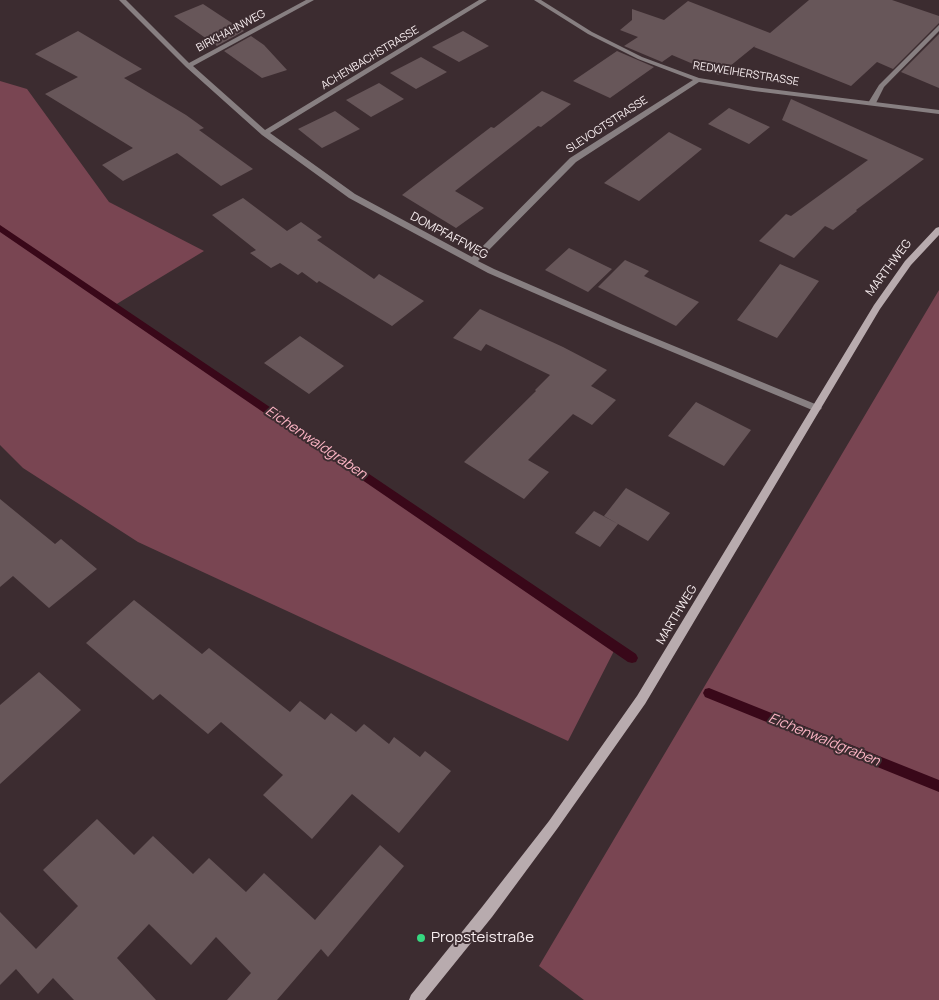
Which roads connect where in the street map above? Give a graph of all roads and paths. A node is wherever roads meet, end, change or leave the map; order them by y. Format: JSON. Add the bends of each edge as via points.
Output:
{"nodes":[{"id":1,"x":122,"y":0,"type":"edge"},
{"id":2,"x":311,"y":0,"type":"edge"},
{"id":3,"x":484,"y":0,"type":"edge"},
{"id":4,"x":540,"y":1,"type":"edge"},
{"id":5,"x":939,"y":27,"type":"edge"},
{"id":6,"x":188,"y":66,"type":"junction"},
{"id":7,"x":698,"y":80,"type":"junction"},
{"id":8,"x":872,"y":104,"type":"junction"},
{"id":9,"x":939,"y":112,"type":"edge"},
{"id":10,"x":265,"y":133,"type":"junction"},
{"id":11,"x":939,"y":230,"type":"edge"},
{"id":12,"x":472,"y":262,"type":"junction"},
{"id":13,"x":816,"y":408,"type":"junction"},
{"id":14,"x":416,"y":1000,"type":"edge"}],
"edges":[{"from":1,"to":6,"type":"street","name":"DOMPFAFFWEG"},
{"from":2,"to":6,"type":"street","name":"BIRKHAHNWEG"},
{"from":3,"to":10,"type":"street","name":"ACHENBACHSTRASSE"},
{"from":4,"to":7,"type":"street","name":"REDWEIHERSTRASSE","via":[[590,33],[640,58]]},
{"from":5,"to":8,"type":"street","via":[[881,86]]},
{"from":6,"to":10,"type":"street","name":"DOMPFAFFWEG"},
{"from":7,"to":8,"type":"street","name":"REDWEIHERSTRASSE"},
{"from":7,"to":12,"type":"street","name":"SLEVOGTSTRASSE","via":[[573,160]]},
{"from":8,"to":9,"type":"street","name":"REDWEIHERSTRASSE"},
{"from":10,"to":12,"type":"street","name":"DOMPFAFFWEG","via":[[352,196]]},
{"from":11,"to":13,"type":"main road","name":"MARTHWEG","via":[[918,250],[887,292]]},
{"from":12,"to":13,"type":"street","name":"DOMPFAFFWEG"},
{"from":13,"to":14,"type":"main road","name":"MARTHWEG","via":[[641,700],[535,849]]}]}
